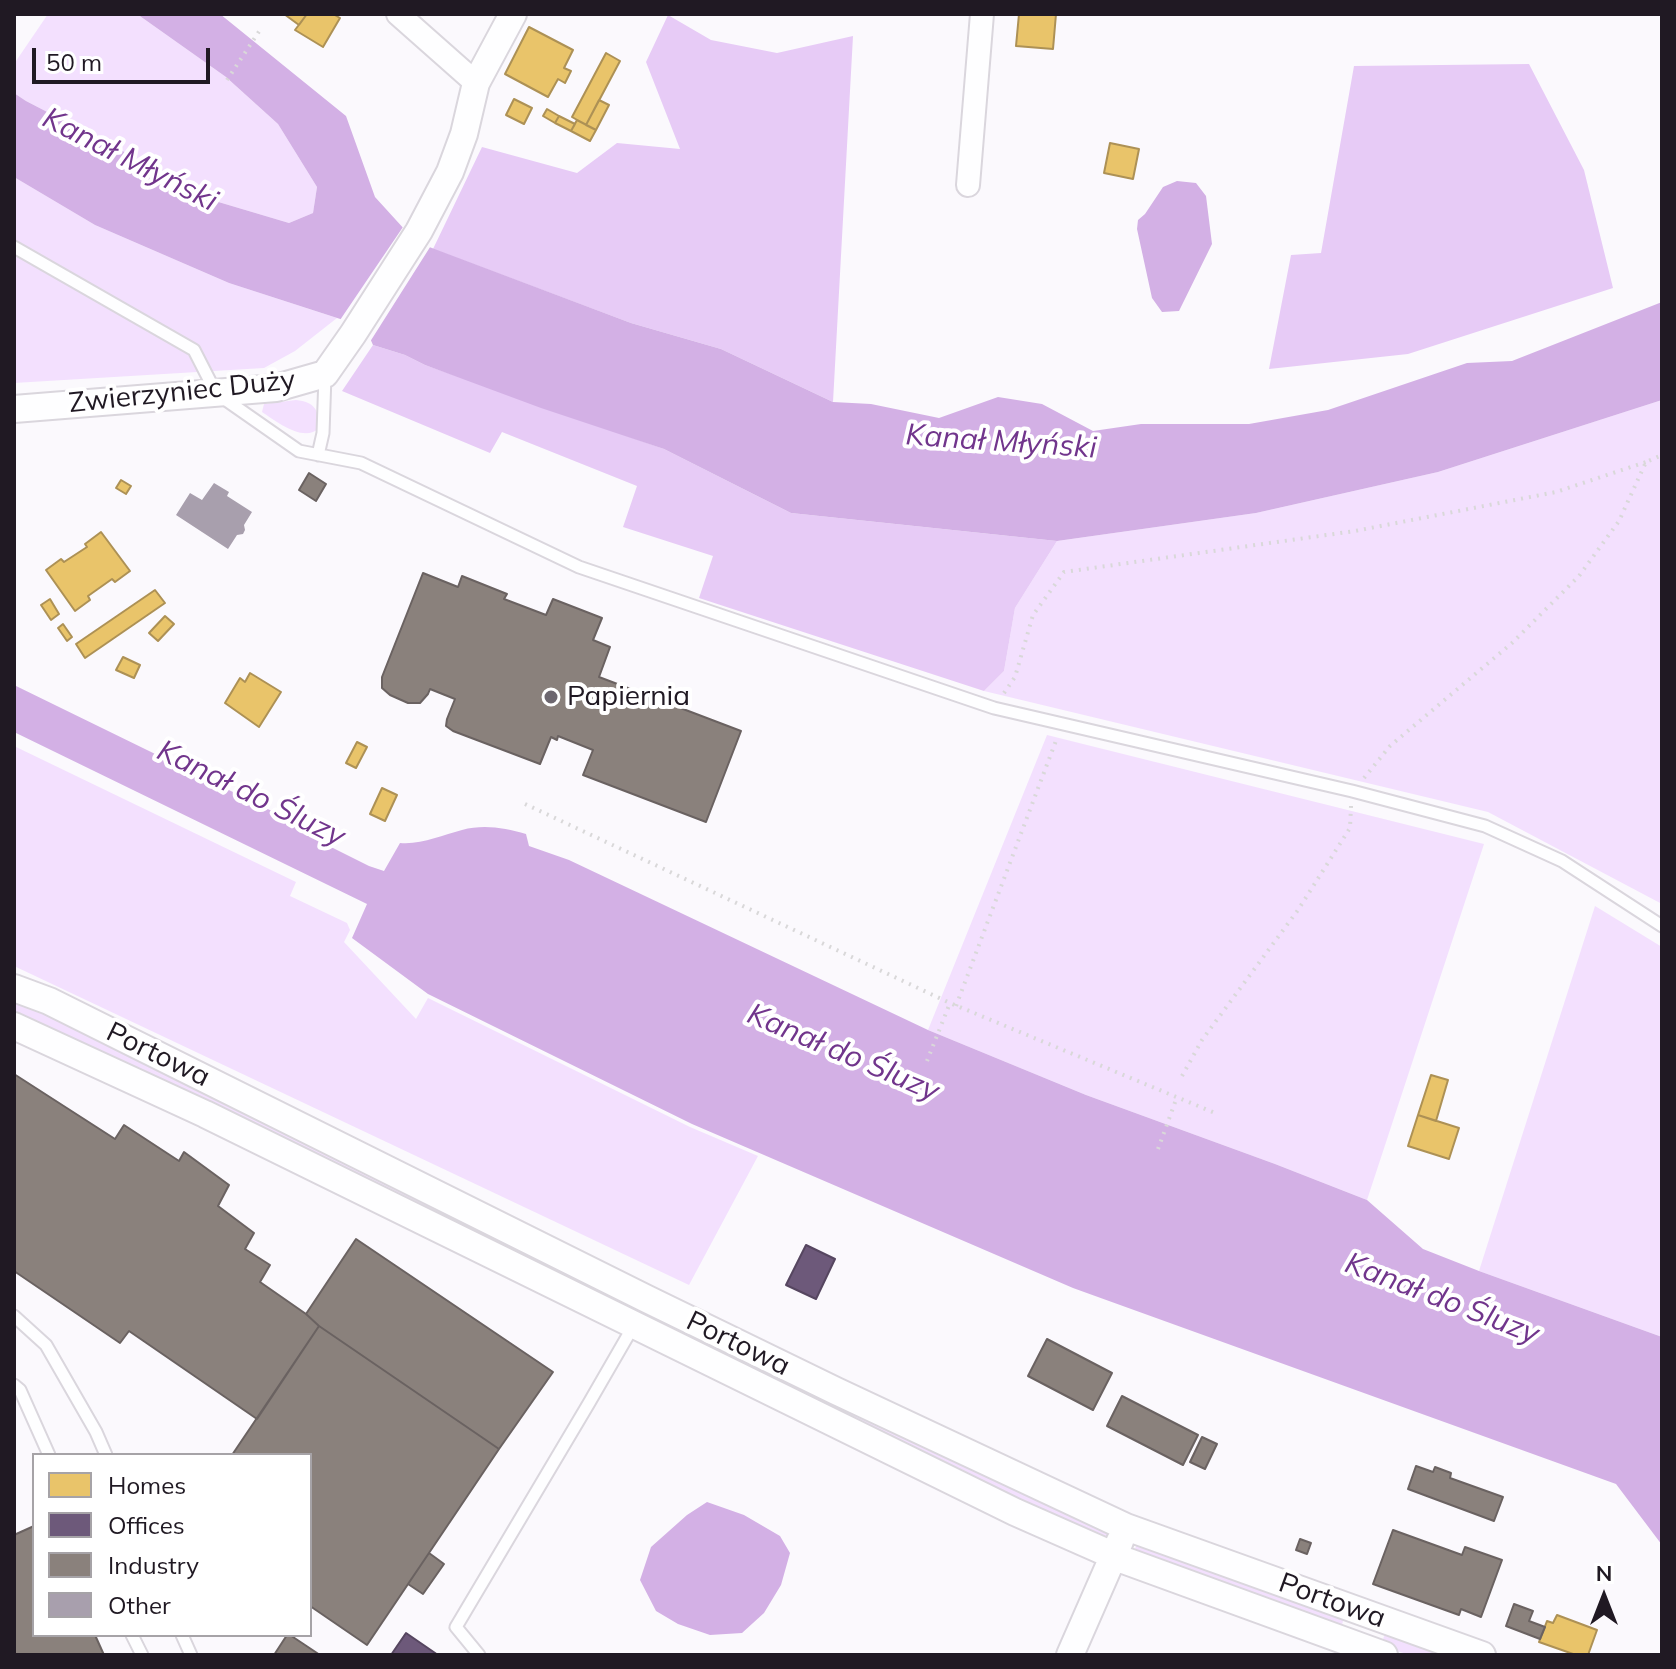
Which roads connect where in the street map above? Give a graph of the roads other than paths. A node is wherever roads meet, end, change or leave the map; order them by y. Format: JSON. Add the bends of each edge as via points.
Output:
{"nodes":[{"id":1,"x":398,"y":14,"type":"edge"},
{"id":2,"x":513,"y":14,"type":"edge"},
{"id":3,"x":982,"y":14,"type":"edge"},
{"id":4,"x":476,"y":83,"type":"junction"},
{"id":5,"x":968,"y":185,"type":"dead end"},
{"id":6,"x":14,"y":247,"type":"edge"},
{"id":7,"x":325,"y":374,"type":"junction"},
{"id":8,"x":216,"y":393,"type":"junction"},
{"id":9,"x":14,"y":409,"type":"edge"},
{"id":10,"x":318,"y":455,"type":"junction"},
{"id":11,"x":1662,"y":926,"type":"edge"},
{"id":12,"x":14,"y":988,"type":"edge"},
{"id":13,"x":14,"y":1026,"type":"edge"},
{"id":14,"x":647,"y":1299,"type":"junction"},
{"id":15,"x":14,"y":1316,"type":"edge"},
{"id":16,"x":633,"y":1326,"type":"junction"},
{"id":17,"x":16,"y":1390,"type":"edge"},
{"id":18,"x":48,"y":1453,"type":"edge"},
{"id":19,"x":105,"y":1453,"type":"edge"},
{"id":20,"x":1126,"y":1527,"type":"junction"},
{"id":21,"x":1114,"y":1556,"type":"junction"},
{"id":22,"x":1367,"y":1614,"type":"junction"},
{"id":23,"x":133,"y":1637,"type":"edge"},
{"id":24,"x":1355,"y":1645,"type":"junction"},
{"id":25,"x":142,"y":1655,"type":"edge"},
{"id":26,"x":479,"y":1655,"type":"edge"},
{"id":27,"x":1070,"y":1655,"type":"edge"},
{"id":28,"x":1384,"y":1655,"type":"edge"},
{"id":29,"x":1482,"y":1655,"type":"edge"}],
"edges":[{"from":1,"to":4,"type":"street"},
{"from":2,"to":4,"type":"street","name":"Zwierzyniec Duży"},
{"from":3,"to":5,"type":"street"},
{"from":4,"to":7,"type":"street","name":"Zwierzyniec Duży","via":[[450,172],[419,231]]},
{"from":6,"to":8,"type":"lane","via":[[194,350]]},
{"from":7,"to":8,"type":"street","name":"Zwierzyniec Duży","via":[[276,388]]},
{"from":7,"to":10,"type":"lane"},
{"from":8,"to":9,"type":"street","name":"Zwierzyniec Duży"},
{"from":8,"to":10,"type":"lane","via":[[299,451]]},
{"from":10,"to":11,"type":"lane","via":[[361,463],[579,567],[994,708],[1485,826],[1562,861]]},
{"from":12,"to":14,"type":"street","name":"Portowa"},
{"from":13,"to":16,"type":"street","name":"Portowa","via":[[205,1114]]},
{"from":14,"to":16,"type":"lane"},
{"from":14,"to":20,"type":"street","name":"Portowa"},
{"from":15,"to":19,"type":"lane","via":[[46,1345]]},
{"from":16,"to":21,"type":"street","name":"Portowa"},
{"from":16,"to":26,"type":"lane","via":[[456,1627]]},
{"from":17,"to":18,"type":"lane"},
{"from":20,"to":21,"type":"street"},
{"from":20,"to":22,"type":"street","name":"Portowa"},
{"from":21,"to":24,"type":"street","name":"Portowa"},
{"from":21,"to":27,"type":"street"},
{"from":22,"to":24,"type":"street"},
{"from":22,"to":29,"type":"street","name":"Portowa"},
{"from":23,"to":25,"type":"lane"},
{"from":24,"to":28,"type":"street","name":"Portowa"}]}
